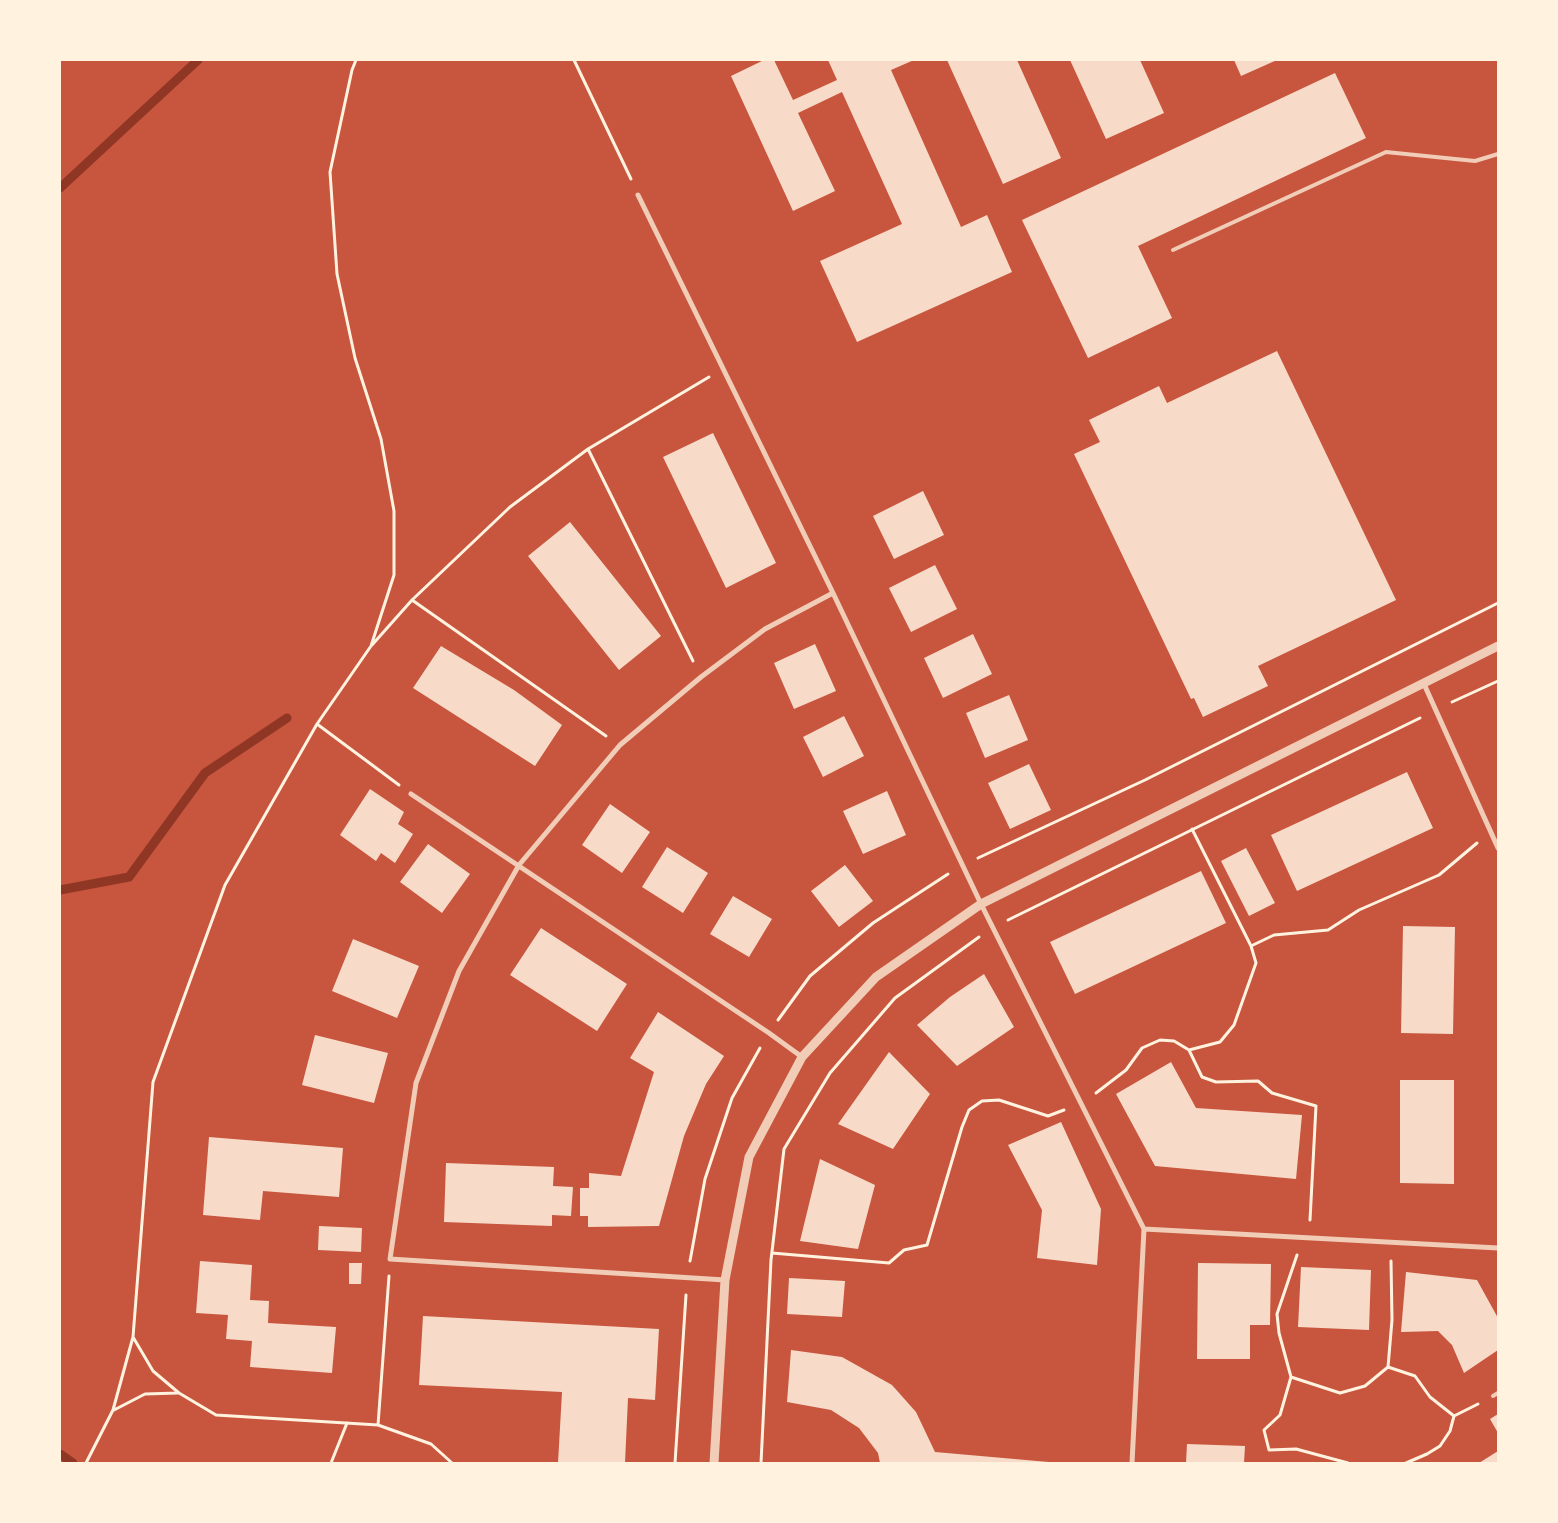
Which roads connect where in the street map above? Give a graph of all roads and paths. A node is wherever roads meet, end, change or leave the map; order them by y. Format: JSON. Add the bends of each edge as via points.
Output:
{"nodes":[{"id":1,"x":356,"y":60,"type":"edge"},
{"id":2,"x":574,"y":60,"type":"edge"},
{"id":3,"x":1498,"y":154,"type":"edge"},
{"id":4,"x":638,"y":195,"type":"joint"},
{"id":5,"x":1173,"y":250,"type":"dead end"},
{"id":6,"x":722,"y":369,"type":"junction"},
{"id":7,"x":588,"y":449,"type":"junction"},
{"id":8,"x":833,"y":593,"type":"junction"},
{"id":9,"x":412,"y":600,"type":"junction"},
{"id":10,"x":1498,"y":603,"type":"edge"},
{"id":11,"x":371,"y":646,"type":"junction"},
{"id":12,"x":1498,"y":646,"type":"edge"},
{"id":13,"x":701,"y":677,"type":"junction"},
{"id":14,"x":1424,"y":684,"type":"junction"},
{"id":15,"x":317,"y":724,"type":"junction"},
{"id":16,"x":620,"y":745,"type":"junction"},
{"id":17,"x":411,"y":794,"type":"joint"},
{"id":18,"x":1192,"y":829,"type":"dead end"},
{"id":19,"x":1490,"y":831,"type":"junction"},
{"id":20,"x":1498,"y":848,"type":"edge"},
{"id":21,"x":963,"y":864,"type":"junction"},
{"id":22,"x":519,"y":865,"type":"junction"},
{"id":23,"x":981,"y":904,"type":"junction"},
{"id":24,"x":1251,"y":946,"type":"junction"},
{"id":25,"x":769,"y":1033,"type":"junction"},
{"id":26,"x":1189,"y":1050,"type":"junction"},
{"id":27,"x":802,"y":1057,"type":"junction"},
{"id":28,"x":1081,"y":1104,"type":"junction"},
{"id":29,"x":1144,"y":1229,"type":"junction"},
{"id":30,"x":1308,"y":1238,"type":"junction"},
{"id":31,"x":1394,"y":1243,"type":"junction"},
{"id":32,"x":1498,"y":1248,"type":"edge"},
{"id":33,"x":772,"y":1253,"type":"dead end"},
{"id":34,"x":390,"y":1260,"type":"junction"},
{"id":35,"x":687,"y":1279,"type":"junction"},
{"id":36,"x":725,"y":1280,"type":"junction"},
{"id":37,"x":133,"y":1337,"type":"junction"},
{"id":38,"x":1388,"y":1367,"type":"junction"},
{"id":39,"x":1291,"y":1377,"type":"junction"},
{"id":40,"x":179,"y":1393,"type":"junction"},
{"id":41,"x":1498,"y":1393,"type":"edge"},
{"id":42,"x":1493,"y":1396,"type":"joint"},
{"id":43,"x":113,"y":1410,"type":"junction"},
{"id":44,"x":1454,"y":1416,"type":"junction"},
{"id":45,"x":347,"y":1423,"type":"junction"},
{"id":46,"x":378,"y":1425,"type":"junction"},
{"id":47,"x":87,"y":1461,"type":"edge"},
{"id":48,"x":331,"y":1463,"type":"edge"},
{"id":49,"x":452,"y":1463,"type":"edge"},
{"id":50,"x":675,"y":1463,"type":"edge"},
{"id":51,"x":714,"y":1463,"type":"edge"},
{"id":52,"x":1132,"y":1463,"type":"edge"},
{"id":53,"x":1348,"y":1463,"type":"edge"},
{"id":54,"x":1406,"y":1463,"type":"edge"}],
"edges":[{"from":1,"to":11,"type":"path","via":[[330,172],[337,274],[355,358],[381,440],[394,510],[394,575]]},
{"from":2,"to":4,"type":"path"},
{"from":3,"to":5,"type":"lane","via":[[1475,161],[1386,152]]},
{"from":4,"to":6,"type":"street"},
{"from":6,"to":7,"type":"path"},
{"from":6,"to":8,"type":"street"},
{"from":7,"to":9,"type":"path","via":[[510,507]]},
{"from":7,"to":13,"type":"path"},
{"from":8,"to":13,"type":"street","via":[[765,629]]},
{"from":8,"to":21,"type":"street"},
{"from":9,"to":11,"type":"path"},
{"from":9,"to":16,"type":"path"},
{"from":10,"to":21,"type":"path","via":[[1145,780]]},
{"from":11,"to":15,"type":"path"},
{"from":12,"to":14,"type":"street"},
{"from":13,"to":16,"type":"street"},
{"from":14,"to":19,"type":"street"},
{"from":14,"to":23,"type":"street"},
{"from":15,"to":17,"type":"path"},
{"from":15,"to":37,"type":"path","via":[[225,885],[153,1082]]},
{"from":16,"to":22,"type":"street"},
{"from":17,"to":22,"type":"street"},
{"from":18,"to":24,"type":"path"},
{"from":19,"to":20,"type":"street"},
{"from":19,"to":24,"type":"path","via":[[1439,875],[1358,910],[1328,930],[1274,935]]},
{"from":21,"to":23,"type":"street"},
{"from":21,"to":25,"type":"path","via":[[873,923],[810,976]]},
{"from":22,"to":25,"type":"street"},
{"from":22,"to":34,"type":"street","via":[[459,971],[416,1082]]},
{"from":23,"to":27,"type":"street","via":[[876,977]]},
{"from":23,"to":28,"type":"street"},
{"from":24,"to":26,"type":"path","via":[[1256,963],[1234,1025],[1220,1042]]},
{"from":25,"to":27,"type":"street"},
{"from":25,"to":35,"type":"path","via":[[732,1098],[705,1178]]},
{"from":26,"to":28,"type":"path","via":[[1174,1041],[1160,1040],[1142,1048],[1126,1070]]},
{"from":26,"to":30,"type":"path","via":[[1202,1077],[1216,1082],[1258,1081],[1272,1093],[1316,1106]]},
{"from":27,"to":36,"type":"street","via":[[749,1157]]},
{"from":28,"to":29,"type":"street"},
{"from":28,"to":33,"type":"path","via":[[1048,1116],[999,1100],[982,1101],[969,1110],[927,1246],[904,1250],[889,1263]]},
{"from":29,"to":30,"type":"street"},
{"from":29,"to":52,"type":"street"},
{"from":30,"to":31,"type":"street"},
{"from":30,"to":39,"type":"path","via":[[1297,1256],[1277,1314]]},
{"from":31,"to":32,"type":"street"},
{"from":31,"to":38,"type":"path","via":[[1390,1269],[1392,1320]]},
{"from":34,"to":35,"type":"street"},
{"from":34,"to":46,"type":"path"},
{"from":35,"to":36,"type":"street"},
{"from":35,"to":50,"type":"path"},
{"from":36,"to":51,"type":"street"},
{"from":37,"to":40,"type":"path","via":[[154,1371]]},
{"from":37,"to":43,"type":"path"},
{"from":38,"to":39,"type":"path","via":[[1365,1386],[1340,1393]]},
{"from":38,"to":44,"type":"path","via":[[1416,1376],[1430,1397]]},
{"from":39,"to":53,"type":"path","via":[[1280,1415],[1264,1430],[1269,1450],[1296,1450]]},
{"from":40,"to":43,"type":"path","via":[[145,1394]]},
{"from":40,"to":45,"type":"path","via":[[216,1415]]},
{"from":41,"to":42,"type":"lane"},
{"from":42,"to":44,"type":"path"},
{"from":43,"to":47,"type":"path"},
{"from":44,"to":54,"type":"path","via":[[1450,1431],[1440,1446]]},
{"from":45,"to":46,"type":"path"},
{"from":45,"to":48,"type":"path"},
{"from":46,"to":49,"type":"path","via":[[431,1444]]}]}
